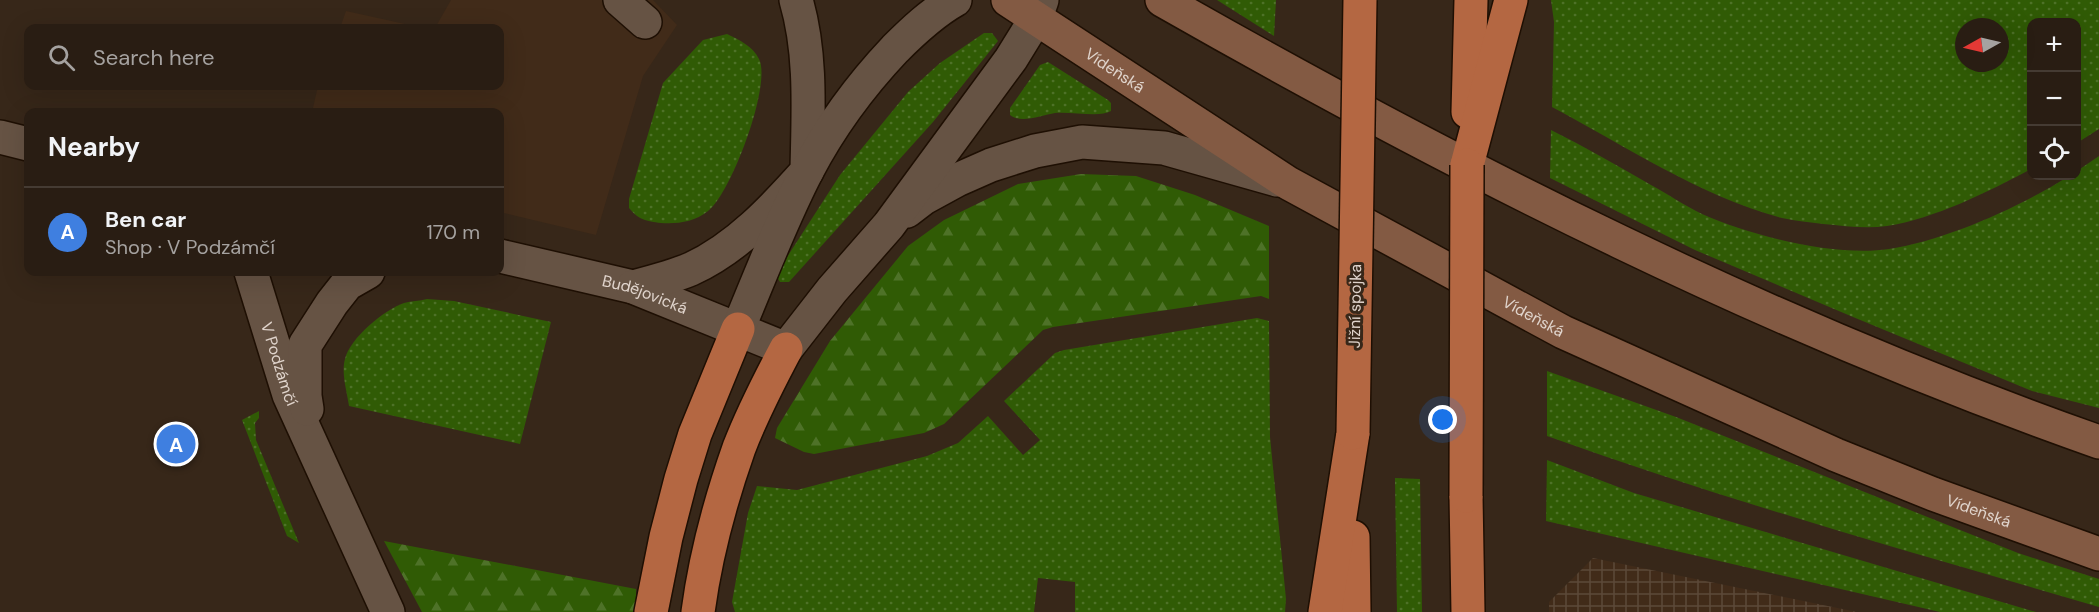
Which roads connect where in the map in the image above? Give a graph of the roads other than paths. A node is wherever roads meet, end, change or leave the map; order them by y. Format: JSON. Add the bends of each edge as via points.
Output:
{"nodes":[{"id":1,"x":620,"y":0,"type":"edge"},
{"id":2,"x":796,"y":0,"type":"edge"},
{"id":3,"x":955,"y":0,"type":"edge"},
{"id":4,"x":1008,"y":0,"type":"edge"},
{"id":5,"x":1162,"y":0,"type":"edge"},
{"id":6,"x":1360,"y":0,"type":"edge"},
{"id":7,"x":1471,"y":0,"type":"edge"},
{"id":8,"x":1511,"y":0,"type":"edge"},
{"id":9,"x":1038,"y":10,"type":"edge"},
{"id":10,"x":645,"y":22,"type":"dead end"},
{"id":11,"x":0,"y":137,"type":"edge"},
{"id":12,"x":24,"y":143,"type":"edge"},
{"id":13,"x":1467,"y":165,"type":"junction"},
{"id":14,"x":807,"y":171,"type":"junction"},
{"id":15,"x":1288,"y":183,"type":"junction"},
{"id":16,"x":888,"y":225,"type":"junction"},
{"id":17,"x":504,"y":257,"type":"edge"},
{"id":18,"x":253,"y":276,"type":"edge"},
{"id":19,"x":361,"y":276,"type":"edge"},
{"id":20,"x":633,"y":287,"type":"junction"},
{"id":21,"x":738,"y":329,"type":"junction"},
{"id":22,"x":786,"y":349,"type":"junction"},
{"id":23,"x":1353,"y":433,"type":"junction"},
{"id":24,"x":2099,"y":442,"type":"edge"},
{"id":25,"x":314,"y":453,"type":"junction"},
{"id":26,"x":2099,"y":554,"type":"edge"},
{"id":27,"x":388,"y":612,"type":"edge"},
{"id":28,"x":651,"y":612,"type":"edge"},
{"id":29,"x":698,"y":612,"type":"edge"},
{"id":30,"x":1325,"y":612,"type":"edge"},
{"id":31,"x":1354,"y":612,"type":"edge"},
{"id":32,"x":1468,"y":612,"type":"edge"}],
"edges":[{"from":1,"to":10,"type":"street"},
{"from":2,"to":14,"type":"street","via":[[808,90]]},
{"from":3,"to":14,"type":"street","via":[[914,30],[865,83]]},
{"from":4,"to":9,"type":"main road","name":"Vídeňská"},
{"from":5,"to":24,"type":"main road","via":[[1431,149],[1711,285],[1873,356]]},
{"from":6,"to":23,"type":"highway","name":"Jižní spojka","bridge":true},
{"from":7,"to":13,"type":"highway"},
{"from":8,"to":13,"type":"highway"},
{"from":9,"to":15,"type":"main road","name":"Vídeňská"},
{"from":9,"to":16,"type":"street","via":[[1011,59]]},
{"from":11,"to":12,"type":"street"},
{"from":13,"to":32,"type":"highway","bridge":true},
{"from":14,"to":20,"type":"street","via":[[776,205],[717,254],[691,269]]},
{"from":14,"to":21,"type":"street"},
{"from":15,"to":16,"type":"street","via":[[1164,148],[1082,142],[991,165],[924,198]]},
{"from":15,"to":26,"type":"main road","name":"Vídeňská","via":[[1563,332],[1847,459],[1944,499]]},
{"from":16,"to":22,"type":"street"},
{"from":17,"to":20,"type":"street","name":"Budějovická"},
{"from":18,"to":25,"type":"street","name":"V Podzámčí","via":[[289,395]]},
{"from":19,"to":25,"type":"street","name":"V Podzámčí","via":[[347,284],[305,345],[305,396]]},
{"from":20,"to":21,"type":"street","name":"Budějovická"},
{"from":21,"to":22,"type":"street","name":"Budějovická"},
{"from":21,"to":28,"type":"highway","via":[[681,479]]},
{"from":22,"to":29,"type":"highway","via":[[739,448],[702,582]]},
{"from":23,"to":30,"type":"highway"},
{"from":23,"to":31,"type":"highway","name":"Jižní spojka"},
{"from":25,"to":27,"type":"street","name":"V Podzámčí"}]}
